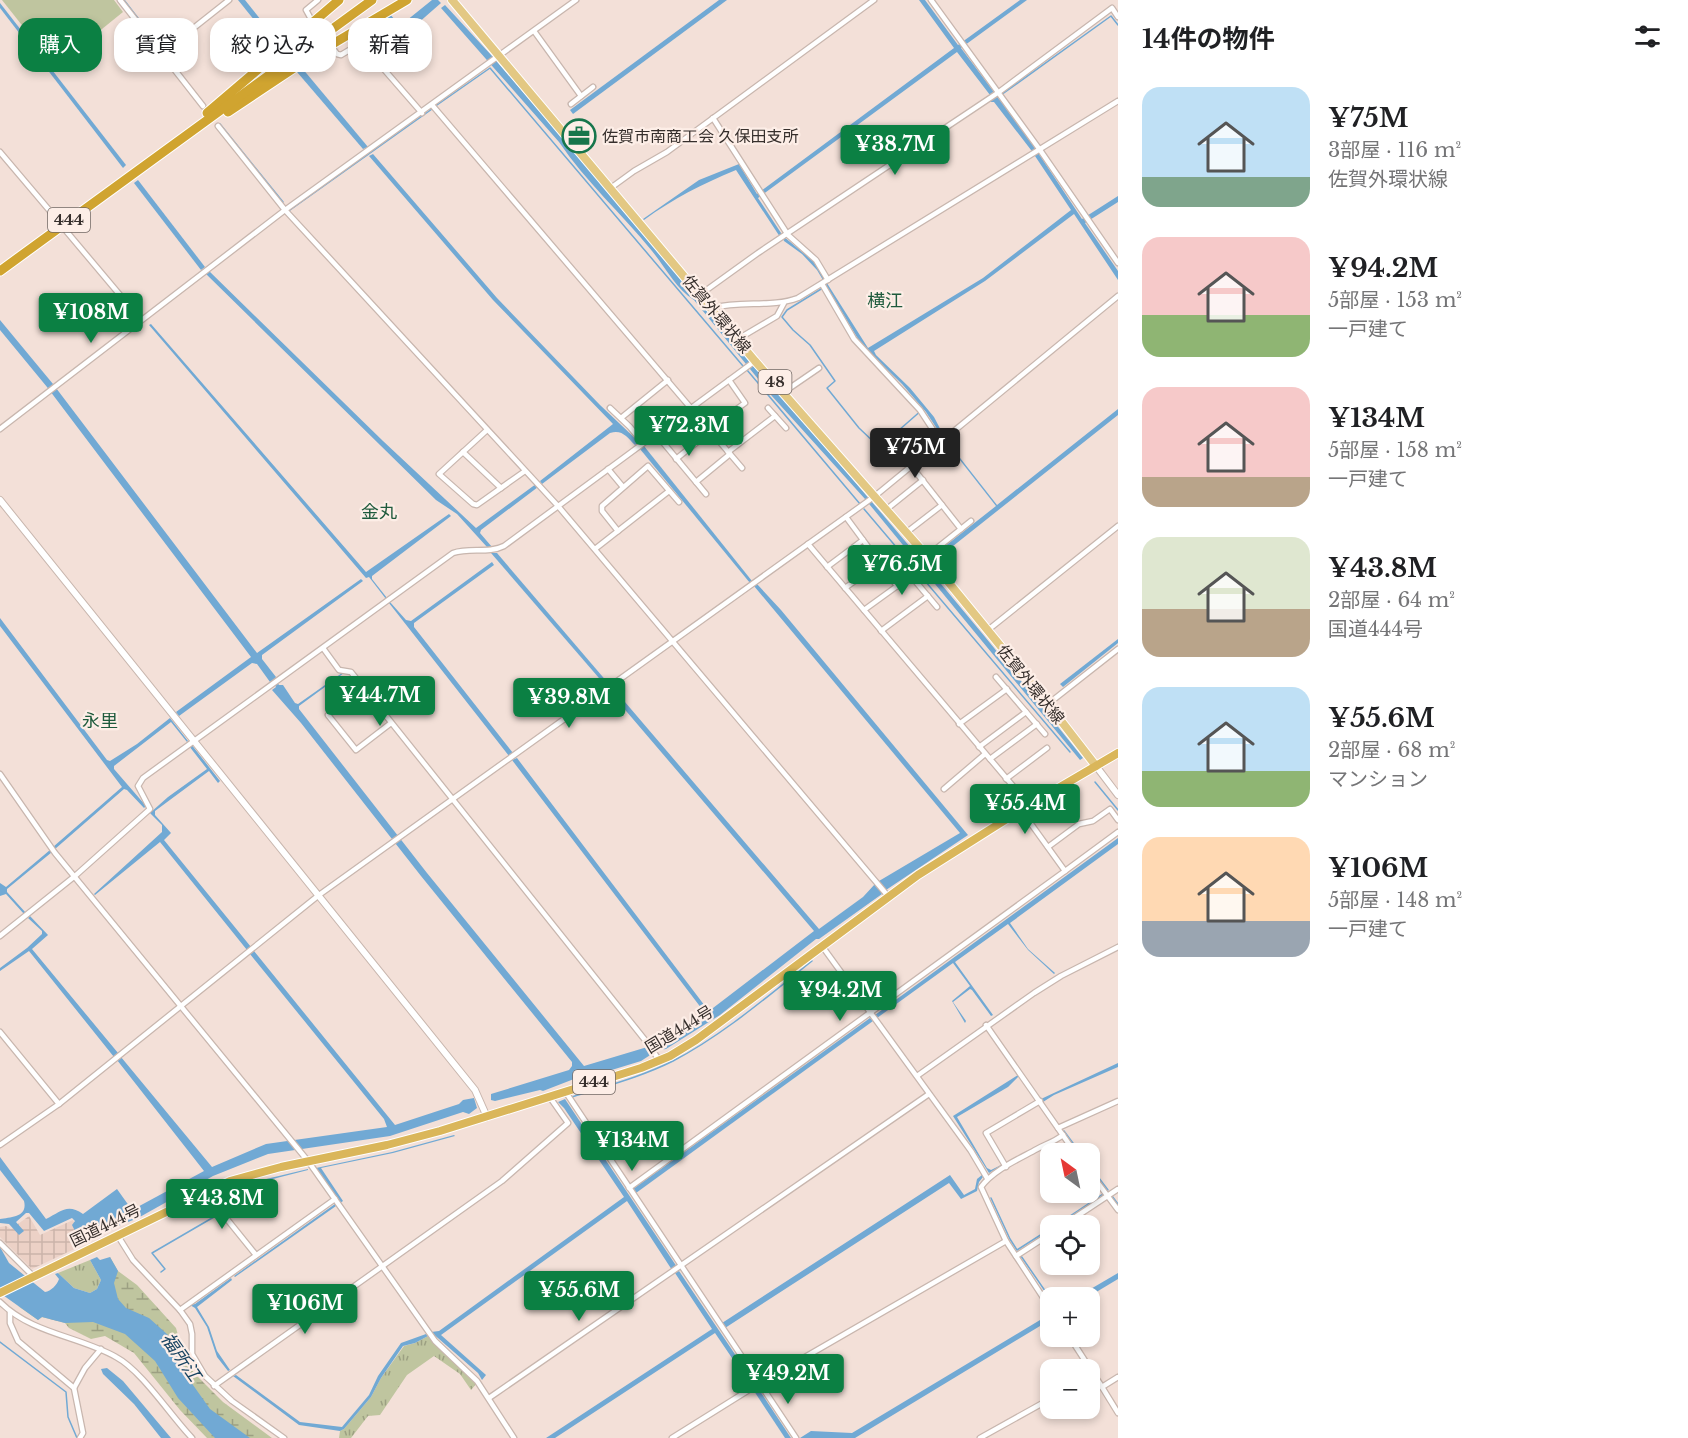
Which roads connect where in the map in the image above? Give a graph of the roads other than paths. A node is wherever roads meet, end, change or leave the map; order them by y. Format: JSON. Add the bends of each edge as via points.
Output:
{"nodes":[{"id":1,"x":120,"y":0,"type":"edge"},
{"id":2,"x":229,"y":0,"type":"edge"},
{"id":3,"x":318,"y":0,"type":"edge"},
{"id":4,"x":339,"y":0,"type":"edge"},
{"id":5,"x":372,"y":0,"type":"edge"},
{"id":6,"x":407,"y":0,"type":"edge"},
{"id":7,"x":452,"y":0,"type":"edge"},
{"id":8,"x":576,"y":0,"type":"edge"},
{"id":9,"x":874,"y":0,"type":"edge"},
{"id":10,"x":931,"y":0,"type":"edge"},
{"id":11,"x":1118,"y":17,"type":"edge"},
{"id":12,"x":134,"y":18,"type":"edge"},
{"id":13,"x":310,"y":18,"type":"edge"},
{"id":14,"x":198,"y":25,"type":"edge"},
{"id":15,"x":534,"y":31,"type":"junction"},
{"id":16,"x":336,"y":53,"type":"edge"},
{"id":17,"x":497,"y":58,"type":"junction"},
{"id":18,"x":177,"y":72,"type":"edge"},
{"id":19,"x":593,"y":87,"type":"dead end"},
{"id":20,"x":998,"y":93,"type":"junction"},
{"id":21,"x":581,"y":96,"type":"junction"},
{"id":22,"x":1118,"y":101,"type":"edge"},
{"id":23,"x":571,"y":104,"type":"dead end"},
{"id":24,"x":432,"y":105,"type":"junction"},
{"id":25,"x":203,"y":106,"type":"dead end"},
{"id":26,"x":422,"y":113,"type":"junction"},
{"id":27,"x":713,"y":118,"type":"junction"},
{"id":28,"x":218,"y":126,"type":"dead end"},
{"id":29,"x":194,"y":129,"type":"junction"},
{"id":30,"x":1040,"y":150,"type":"junction"},
{"id":31,"x":0,"y":152,"type":"edge"},
{"id":32,"x":139,"y":170,"type":"junction"},
{"id":33,"x":612,"y":188,"type":"junction"},
{"id":34,"x":285,"y":210,"type":"junction"},
{"id":35,"x":55,"y":217,"type":"dead end"},
{"id":36,"x":67,"y":232,"type":"dead end"},
{"id":37,"x":785,"y":236,"type":"junction"},
{"id":38,"x":1118,"y":263,"type":"edge"},
{"id":39,"x":0,"y":271,"type":"edge"},
{"id":40,"x":828,"y":280,"type":"junction"},
{"id":41,"x":824,"y":286,"type":"junction"},
{"id":42,"x":701,"y":294,"type":"junction"},
{"id":43,"x":1118,"y":296,"type":"edge"},
{"id":44,"x":784,"y":303,"type":"junction"},
{"id":45,"x":713,"y":308,"type":"junction"},
{"id":46,"x":141,"y":320,"type":"junction"},
{"id":47,"x":738,"y":339,"type":"junction"},
{"id":48,"x":754,"y":362,"type":"junction"},
{"id":49,"x":819,"y":368,"type":"dead end"},
{"id":50,"x":668,"y":380,"type":"junction"},
{"id":51,"x":729,"y":380,"type":"junction"},
{"id":52,"x":784,"y":392,"type":"junction"},
{"id":53,"x":610,"y":408,"type":"dead end"},
{"id":54,"x":691,"y":408,"type":"junction"},
{"id":55,"x":768,"y":408,"type":"dead end"},
{"id":56,"x":775,"y":416,"type":"junction"},
{"id":57,"x":621,"y":418,"type":"junction"},
{"id":58,"x":786,"y":428,"type":"dead end"},
{"id":59,"x":0,"y":429,"type":"edge"},
{"id":60,"x":487,"y":430,"type":"junction"},
{"id":61,"x":710,"y":430,"type":"junction"},
{"id":62,"x":656,"y":434,"type":"junction"},
{"id":63,"x":944,"y":440,"type":"junction"},
{"id":64,"x":643,"y":443,"type":"junction"},
{"id":65,"x":463,"y":452,"type":"junction"},
{"id":66,"x":729,"y":453,"type":"junction"},
{"id":67,"x":676,"y":459,"type":"junction"},
{"id":68,"x":912,"y":466,"type":"junction"},
{"id":69,"x":742,"y":468,"type":"dead end"},
{"id":70,"x":608,"y":469,"type":"junction"},
{"id":71,"x":525,"y":471,"type":"junction"},
{"id":72,"x":923,"y":480,"type":"junction"},
{"id":73,"x":696,"y":483,"type":"junction"},
{"id":74,"x":623,"y":487,"type":"junction"},
{"id":75,"x":501,"y":488,"type":"junction"},
{"id":76,"x":669,"y":491,"type":"junction"},
{"id":77,"x":706,"y":494,"type":"dead end"},
{"id":78,"x":875,"y":496,"type":"junction"},
{"id":79,"x":0,"y":500,"type":"edge"},
{"id":80,"x":678,"y":502,"type":"dead end"},
{"id":81,"x":942,"y":505,"type":"junction"},
{"id":82,"x":558,"y":506,"type":"junction"},
{"id":83,"x":887,"y":509,"type":"junction"},
{"id":84,"x":846,"y":517,"type":"junction"},
{"id":85,"x":971,"y":521,"type":"dead end"},
{"id":86,"x":1118,"y":526,"type":"edge"},
{"id":87,"x":961,"y":529,"type":"junction"},
{"id":88,"x":618,"y":531,"type":"junction"},
{"id":89,"x":907,"y":532,"type":"junction"},
{"id":90,"x":863,"y":540,"type":"junction"},
{"id":91,"x":808,"y":544,"type":"junction"},
{"id":92,"x":595,"y":549,"type":"junction"},
{"id":93,"x":927,"y":556,"type":"junction"},
{"id":94,"x":880,"y":563,"type":"junction"},
{"id":95,"x":827,"y":567,"type":"junction"},
{"id":96,"x":897,"y":586,"type":"junction"},
{"id":97,"x":845,"y":588,"type":"junction"},
{"id":98,"x":928,"y":596,"type":"junction"},
{"id":99,"x":937,"y":607,"type":"dead end"},
{"id":100,"x":864,"y":610,"type":"junction"},
{"id":101,"x":988,"y":630,"type":"junction"},
{"id":102,"x":882,"y":632,"type":"junction"},
{"id":103,"x":673,"y":641,"type":"junction"},
{"id":104,"x":323,"y":648,"type":"junction"},
{"id":105,"x":1118,"y":649,"type":"edge"},
{"id":106,"x":996,"y":677,"type":"dead end"},
{"id":107,"x":363,"y":687,"type":"junction"},
{"id":108,"x":1006,"y":689,"type":"junction"},
{"id":109,"x":1048,"y":704,"type":"junction"},
{"id":110,"x":1026,"y":712,"type":"junction"},
{"id":111,"x":391,"y":723,"type":"junction"},
{"id":112,"x":959,"y":724,"type":"junction"},
{"id":113,"x":1037,"y":724,"type":"junction"},
{"id":114,"x":1045,"y":734,"type":"dead end"},
{"id":115,"x":194,"y":740,"type":"junction"},
{"id":116,"x":979,"y":747,"type":"junction"},
{"id":117,"x":1047,"y":748,"type":"dead end"},
{"id":118,"x":1118,"y":753,"type":"edge"},
{"id":119,"x":985,"y":754,"type":"junction"},
{"id":120,"x":990,"y":759,"type":"junction"},
{"id":121,"x":1096,"y":766,"type":"junction"},
{"id":122,"x":0,"y":774,"type":"edge"},
{"id":123,"x":1006,"y":779,"type":"junction"},
{"id":124,"x":944,"y":789,"type":"dead end"},
{"id":125,"x":1118,"y":795,"type":"edge"},
{"id":126,"x":452,"y":799,"type":"junction"},
{"id":127,"x":1025,"y":808,"type":"junction"},
{"id":128,"x":1118,"y":820,"type":"edge"},
{"id":129,"x":1118,"y":832,"type":"edge"},
{"id":130,"x":1048,"y":847,"type":"junction"},
{"id":131,"x":1065,"y":871,"type":"junction"},
{"id":132,"x":75,"y":876,"type":"junction"},
{"id":133,"x":883,"y":891,"type":"junction"},
{"id":134,"x":319,"y":895,"type":"junction"},
{"id":135,"x":0,"y":936,"type":"edge"},
{"id":136,"x":822,"y":946,"type":"junction"},
{"id":137,"x":1118,"y":947,"type":"edge"},
{"id":138,"x":181,"y":1005,"type":"junction"},
{"id":139,"x":871,"y":1013,"type":"junction"},
{"id":140,"x":986,"y":1025,"type":"junction"},
{"id":141,"x":0,"y":1032,"type":"edge"},
{"id":142,"x":658,"y":1058,"type":"junction"},
{"id":143,"x":917,"y":1076,"type":"junction"},
{"id":144,"x":564,"y":1091,"type":"junction"},
{"id":145,"x":929,"y":1094,"type":"junction"},
{"id":146,"x":549,"y":1096,"type":"junction"},
{"id":147,"x":1040,"y":1101,"type":"junction"},
{"id":148,"x":1118,"y":1101,"type":"edge"},
{"id":149,"x":59,"y":1104,"type":"junction"},
{"id":150,"x":487,"y":1117,"type":"junction"},
{"id":151,"x":1058,"y":1128,"type":"junction"},
{"id":152,"x":1063,"y":1135,"type":"junction"},
{"id":153,"x":1068,"y":1143,"type":"edge"},
{"id":154,"x":0,"y":1145,"type":"edge"},
{"id":155,"x":308,"y":1161,"type":"junction"},
{"id":156,"x":1006,"y":1167,"type":"junction"},
{"id":157,"x":987,"y":1178,"type":"junction"},
{"id":158,"x":1100,"y":1186,"type":"edge"},
{"id":159,"x":629,"y":1188,"type":"junction"},
{"id":160,"x":1118,"y":1189,"type":"edge"},
{"id":161,"x":208,"y":1191,"type":"junction"},
{"id":162,"x":1107,"y":1196,"type":"junction"},
{"id":163,"x":335,"y":1199,"type":"junction"},
{"id":164,"x":1118,"y":1210,"type":"edge"},
{"id":165,"x":1078,"y":1215,"type":"edge"},
{"id":166,"x":118,"y":1236,"type":"junction"},
{"id":167,"x":1040,"y":1240,"type":"edge"},
{"id":168,"x":1006,"y":1241,"type":"junction"},
{"id":169,"x":0,"y":1243,"type":"edge"},
{"id":170,"x":256,"y":1255,"type":"junction"},
{"id":171,"x":1016,"y":1256,"type":"junction"},
{"id":172,"x":382,"y":1266,"type":"junction"},
{"id":173,"x":681,"y":1266,"type":"junction"},
{"id":174,"x":33,"y":1276,"type":"junction"},
{"id":175,"x":0,"y":1293,"type":"edge"},
{"id":176,"x":1040,"y":1293,"type":"edge"},
{"id":177,"x":0,"y":1302,"type":"edge"},
{"id":178,"x":180,"y":1310,"type":"junction"},
{"id":179,"x":10,"y":1312,"type":"junction"},
{"id":180,"x":101,"y":1349,"type":"junction"},
{"id":181,"x":1118,"y":1377,"type":"edge"},
{"id":182,"x":760,"y":1383,"type":"junction"},
{"id":183,"x":214,"y":1386,"type":"junction"},
{"id":184,"x":1102,"y":1387,"type":"joint"},
{"id":185,"x":74,"y":1388,"type":"junction"},
{"id":186,"x":489,"y":1398,"type":"junction"},
{"id":187,"x":1040,"y":1405,"type":"edge"},
{"id":188,"x":1118,"y":1413,"type":"edge"},
{"id":189,"x":80,"y":1438,"type":"edge"},
{"id":190,"x":192,"y":1438,"type":"edge"},
{"id":191,"x":284,"y":1438,"type":"edge"},
{"id":192,"x":514,"y":1438,"type":"edge"},
{"id":193,"x":672,"y":1438,"type":"edge"},
{"id":194,"x":796,"y":1438,"type":"edge"},
{"id":195,"x":980,"y":1438,"type":"edge"}],
"edges":[{"from":1,"to":12,"type":"street"},
{"from":2,"to":14,"type":"street"},
{"from":3,"to":13,"type":"street","via":[[306,10]]},
{"from":4,"to":32,"type":"highway","via":[[212,109],[144,161]]},
{"from":5,"to":29,"type":"highway","number":"444"},
{"from":6,"to":29,"type":"highway","via":[[309,58],[208,125]]},
{"from":7,"to":17,"type":"main road","name":"佐賀外環状線","number":"48"},
{"from":8,"to":15,"type":"street"},
{"from":9,"to":27,"type":"street"},
{"from":10,"to":20,"type":"street"},
{"from":11,"to":20,"type":"street","via":[[1112,8]]},
{"from":15,"to":17,"type":"street"},
{"from":15,"to":21,"type":"street"},
{"from":16,"to":26,"type":"street","via":[[341,55],[361,43]]},
{"from":17,"to":24,"type":"street"},
{"from":17,"to":33,"type":"main road","name":"佐賀外環状線","number":"48"},
{"from":18,"to":25,"type":"street"},
{"from":19,"to":21,"type":"street"},
{"from":20,"to":30,"type":"street"},
{"from":20,"to":37,"type":"street"},
{"from":21,"to":23,"type":"street"},
{"from":22,"to":30,"type":"street"},
{"from":24,"to":26,"type":"street"},
{"from":24,"to":50,"type":"street"},
{"from":26,"to":34,"type":"street"},
{"from":27,"to":33,"type":"street"},
{"from":27,"to":37,"type":"street"},
{"from":28,"to":34,"type":"street"},
{"from":29,"to":32,"type":"highway","number":"444"},
{"from":30,"to":38,"type":"street"},
{"from":30,"to":40,"type":"street"},
{"from":31,"to":35,"type":"street"},
{"from":32,"to":39,"type":"highway","number":"444"},
{"from":33,"to":42,"type":"main road","name":"佐賀外環状線","number":"48"},
{"from":34,"to":46,"type":"street"},
{"from":34,"to":60,"type":"street"},
{"from":36,"to":46,"type":"street"},
{"from":37,"to":40,"type":"street","via":[[816,260]]},
{"from":37,"to":42,"type":"street"},
{"from":40,"to":41,"type":"street"},
{"from":41,"to":44,"type":"street"},
{"from":41,"to":63,"type":"street","via":[[854,339]]},
{"from":42,"to":45,"type":"main road","name":"佐賀外環状線","number":"48"},
{"from":43,"to":63,"type":"street"},
{"from":44,"to":45,"type":"street"},
{"from":44,"to":47,"type":"street","via":[[777,316]]},
{"from":45,"to":47,"type":"main road","name":"佐賀外環状線","number":"48"},
{"from":46,"to":59,"type":"street"},
{"from":47,"to":48,"type":"main road","name":"佐賀外環状線","number":"48"},
{"from":48,"to":51,"type":"street"},
{"from":48,"to":52,"type":"main road","name":"佐賀外環状線","number":"48"},
{"from":49,"to":52,"type":"street"},
{"from":50,"to":54,"type":"street"},
{"from":50,"to":57,"type":"street"},
{"from":51,"to":54,"type":"street"},
{"from":51,"to":61,"type":"street","via":[[745,403]]},
{"from":52,"to":78,"type":"main road","name":"佐賀外環状線","number":"48"},
{"from":53,"to":57,"type":"street"},
{"from":54,"to":61,"type":"street"},
{"from":54,"to":62,"type":"street"},
{"from":55,"to":56,"type":"street"},
{"from":56,"to":58,"type":"street"},
{"from":56,"to":66,"type":"street"},
{"from":57,"to":64,"type":"street"},
{"from":60,"to":65,"type":"street"},
{"from":60,"to":71,"type":"street"},
{"from":61,"to":66,"type":"street"},
{"from":61,"to":67,"type":"street"},
{"from":62,"to":64,"type":"street"},
{"from":62,"to":67,"type":"street"},
{"from":63,"to":68,"type":"street"},
{"from":64,"to":70,"type":"street"},
{"from":65,"to":75,"type":"street"},
{"from":65,"to":75,"type":"street","via":[[440,474],[477,505]]},
{"from":66,"to":69,"type":"street"},
{"from":66,"to":73,"type":"street"},
{"from":67,"to":73,"type":"street"},
{"from":68,"to":72,"type":"street"},
{"from":68,"to":78,"type":"street"},
{"from":70,"to":74,"type":"street"},
{"from":70,"to":82,"type":"street"},
{"from":71,"to":75,"type":"street"},
{"from":71,"to":82,"type":"street"},
{"from":72,"to":81,"type":"street"},
{"from":72,"to":83,"type":"street"},
{"from":73,"to":77,"type":"street"},
{"from":74,"to":76,"type":"street","via":[[648,466]]},
{"from":74,"to":88,"type":"street","via":[[602,506]]},
{"from":76,"to":80,"type":"street"},
{"from":76,"to":88,"type":"street"},
{"from":78,"to":83,"type":"main road","name":"佐賀外環状線","number":"48"},
{"from":78,"to":84,"type":"street"},
{"from":79,"to":115,"type":"street"},
{"from":81,"to":87,"type":"street"},
{"from":81,"to":89,"type":"street"},
{"from":82,"to":92,"type":"street"},
{"from":82,"to":104,"type":"street","via":[[497,550],[453,553]]},
{"from":83,"to":89,"type":"main road","name":"佐賀外環状線","number":"48"},
{"from":84,"to":90,"type":"street"},
{"from":84,"to":91,"type":"street"},
{"from":85,"to":87,"type":"street"},
{"from":86,"to":101,"type":"street"},
{"from":87,"to":93,"type":"street"},
{"from":88,"to":92,"type":"street"},
{"from":89,"to":93,"type":"main road","name":"佐賀外環状線","number":"48"},
{"from":90,"to":94,"type":"street"},
{"from":90,"to":95,"type":"street"},
{"from":91,"to":95,"type":"street"},
{"from":91,"to":103,"type":"street"},
{"from":92,"to":103,"type":"street"},
{"from":93,"to":101,"type":"main road","name":"佐賀外環状線","number":"48"},
{"from":94,"to":96,"type":"street"},
{"from":94,"to":97,"type":"street"},
{"from":95,"to":97,"type":"street"},
{"from":96,"to":98,"type":"street","via":[[911,576]]},
{"from":96,"to":100,"type":"street"},
{"from":97,"to":100,"type":"street"},
{"from":98,"to":99,"type":"street"},
{"from":98,"to":102,"type":"street"},
{"from":100,"to":102,"type":"street"},
{"from":101,"to":109,"type":"main road","name":"佐賀外環状線","number":"48"},
{"from":102,"to":112,"type":"street"},
{"from":103,"to":126,"type":"street"},
{"from":103,"to":133,"type":"street"},
{"from":104,"to":107,"type":"street","via":[[339,670],[351,672]]},
{"from":104,"to":115,"type":"street"},
{"from":105,"to":109,"type":"street"},
{"from":106,"to":108,"type":"street"},
{"from":107,"to":111,"type":"street"},
{"from":107,"to":111,"type":"street","via":[[328,715],[335,724],[356,750]]},
{"from":108,"to":110,"type":"street"},
{"from":108,"to":112,"type":"street"},
{"from":109,"to":121,"type":"main road","name":"佐賀外環状線","number":"48"},
{"from":110,"to":113,"type":"street"},
{"from":110,"to":116,"type":"street"},
{"from":111,"to":126,"type":"street"},
{"from":112,"to":116,"type":"street"},
{"from":113,"to":114,"type":"street"},
{"from":113,"to":120,"type":"street"},
{"from":115,"to":132,"type":"street","via":[[140,781],[138,786],[150,809]]},
{"from":115,"to":134,"type":"street"},
{"from":116,"to":119,"type":"street"},
{"from":117,"to":123,"type":"street"},
{"from":118,"to":121,"type":"highway","name":"国道444号","number":"444"},
{"from":119,"to":120,"type":"street"},
{"from":119,"to":124,"type":"street"},
{"from":120,"to":123,"type":"street"},
{"from":121,"to":125,"type":"street"},
{"from":121,"to":127,"type":"highway","name":"国道444号","number":"444"},
{"from":122,"to":132,"type":"street"},
{"from":123,"to":127,"type":"street"},
{"from":126,"to":134,"type":"street"},
{"from":126,"to":142,"type":"street"},
{"from":127,"to":130,"type":"street"},
{"from":127,"to":133,"type":"highway","name":"国道444号","number":"444"},
{"from":128,"to":130,"type":"street","via":[[1110,809]]},
{"from":129,"to":131,"type":"street"},
{"from":130,"to":131,"type":"street"},
{"from":131,"to":139,"type":"street"},
{"from":132,"to":135,"type":"street"},
{"from":132,"to":138,"type":"street"},
{"from":133,"to":136,"type":"highway","name":"国道444号","number":"444"},
{"from":134,"to":138,"type":"street"},
{"from":134,"to":150,"type":"street","via":[[475,1090]]},
{"from":136,"to":139,"type":"street"},
{"from":136,"to":142,"type":"highway","name":"国道444号","number":"444","via":[[696,1040]]},
{"from":137,"to":140,"type":"street","via":[[1052,982]]},
{"from":138,"to":149,"type":"street"},
{"from":138,"to":155,"type":"street"},
{"from":139,"to":143,"type":"street"},
{"from":139,"to":159,"type":"street"},
{"from":140,"to":143,"type":"street"},
{"from":140,"to":147,"type":"street"},
{"from":141,"to":149,"type":"street"},
{"from":142,"to":144,"type":"highway","name":"国道444号","number":"444","via":[[641,1068]]},
{"from":143,"to":145,"type":"street"},
{"from":144,"to":146,"type":"highway","name":"国道444号","number":"444"},
{"from":144,"to":159,"type":"street"},
{"from":145,"to":157,"type":"street"},
{"from":145,"to":173,"type":"street"},
{"from":146,"to":150,"type":"highway","name":"国道444号","number":"444"},
{"from":146,"to":172,"type":"street","via":[[568,1123],[502,1181]]},
{"from":147,"to":151,"type":"street"},
{"from":147,"to":156,"type":"street","via":[[986,1133]]},
{"from":148,"to":151,"type":"street"},
{"from":149,"to":154,"type":"street"},
{"from":150,"to":155,"type":"highway","name":"国道444号","number":"444","via":[[387,1145]]},
{"from":151,"to":152,"type":"street"},
{"from":152,"to":153,"type":"street"},
{"from":152,"to":156,"type":"street"},
{"from":155,"to":161,"type":"highway","name":"国道444号","number":"444","via":[[256,1173]]},
{"from":155,"to":163,"type":"street"},
{"from":156,"to":157,"type":"street"},
{"from":157,"to":168,"type":"street","via":[[981,1187]]},
{"from":158,"to":162,"type":"street"},
{"from":159,"to":173,"type":"street"},
{"from":160,"to":162,"type":"street"},
{"from":161,"to":166,"type":"highway","name":"国道444号","number":"444"},
{"from":161,"to":170,"type":"street"},
{"from":162,"to":164,"type":"street"},
{"from":162,"to":165,"type":"street"},
{"from":163,"to":170,"type":"street"},
{"from":163,"to":172,"type":"street"},
{"from":166,"to":174,"type":"highway","name":"国道444号","number":"444"},
{"from":166,"to":178,"type":"street","via":[[134,1260]]},
{"from":167,"to":171,"type":"street"},
{"from":168,"to":171,"type":"street"},
{"from":168,"to":182,"type":"street"},
{"from":169,"to":174,"type":"street"},
{"from":170,"to":178,"type":"street"},
{"from":171,"to":176,"type":"street"},
{"from":172,"to":183,"type":"street"},
{"from":172,"to":186,"type":"street","via":[[435,1341]]},
{"from":173,"to":182,"type":"street"},
{"from":173,"to":186,"type":"street"},
{"from":174,"to":175,"type":"highway","number":"444"},
{"from":177,"to":179,"type":"street"},
{"from":178,"to":183,"type":"street","via":[[190,1324],[192,1354]]},
{"from":179,"to":180,"type":"street"},
{"from":179,"to":185,"type":"street","via":[[18,1341]]},
{"from":180,"to":185,"type":"street"},
{"from":180,"to":190,"type":"street","via":[[129,1366]]},
{"from":181,"to":184,"type":"street"},
{"from":182,"to":193,"type":"street"},
{"from":182,"to":194,"type":"street"},
{"from":183,"to":191,"type":"street"},
{"from":184,"to":188,"type":"street"},
{"from":185,"to":189,"type":"street","via":[[83,1433]]},
{"from":186,"to":192,"type":"street"},
{"from":187,"to":195,"type":"street"}]}
